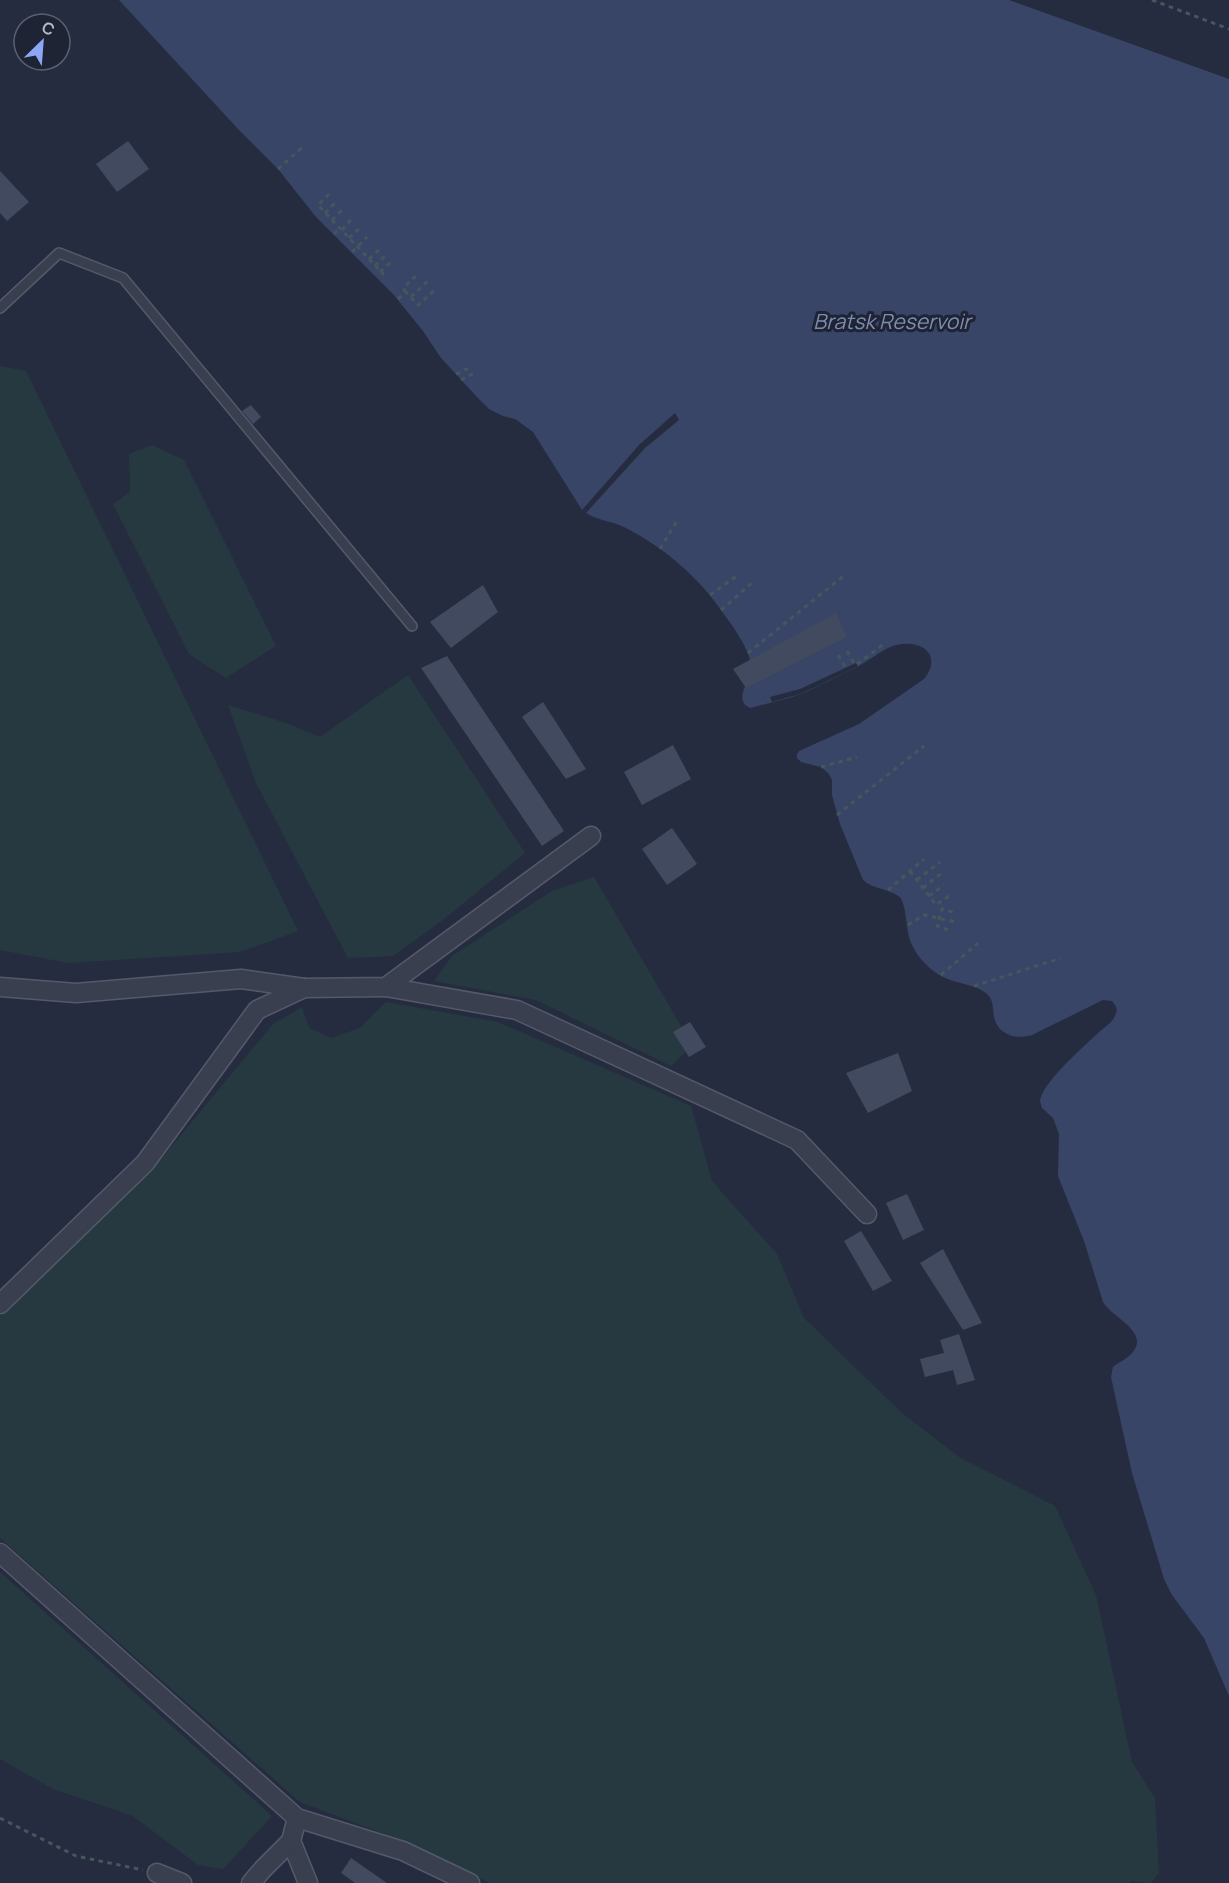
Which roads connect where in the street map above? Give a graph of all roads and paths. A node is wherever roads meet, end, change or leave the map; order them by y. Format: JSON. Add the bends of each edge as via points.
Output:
{"nodes":[{"id":1,"x":1152,"y":0,"type":"edge"},
{"id":2,"x":1229,"y":29,"type":"edge"},
{"id":3,"x":304,"y":145,"type":"dead end"},
{"id":4,"x":278,"y":169,"type":"dead end"},
{"id":5,"x":329,"y":194,"type":"dead end"},
{"id":6,"x":337,"y":201,"type":"dead end"},
{"id":7,"x":344,"y":208,"type":"dead end"},
{"id":8,"x":325,"y":213,"type":"junction"},
{"id":9,"x":354,"y":216,"type":"dead end"},
{"id":10,"x":332,"y":220,"type":"junction"},
{"id":11,"x":362,"y":226,"type":"dead end"},
{"id":12,"x":341,"y":229,"type":"junction"},
{"id":13,"x":334,"y":234,"type":"dead end"},
{"id":14,"x":367,"y":237,"type":"dead end"},
{"id":15,"x":349,"y":238,"type":"junction"},
{"id":16,"x":357,"y":247,"type":"junction"},
{"id":17,"x":380,"y":249,"type":"dead end"},
{"id":18,"x":352,"y":252,"type":"dead end"},
{"id":19,"x":386,"y":255,"type":"dead end"},
{"id":20,"x":369,"y":259,"type":"junction"},
{"id":21,"x":393,"y":261,"type":"dead end"},
{"id":22,"x":375,"y":266,"type":"junction"},
{"id":23,"x":380,"y":272,"type":"junction"},
{"id":24,"x":384,"y":275,"type":"dead end"},
{"id":25,"x":416,"y":276,"type":"dead end"},
{"id":26,"x":430,"y":279,"type":"dead end"},
{"id":27,"x":436,"y":288,"type":"dead end"},
{"id":28,"x":406,"y":292,"type":"junction"},
{"id":29,"x":411,"y":297,"type":"junction"},
{"id":30,"x":398,"y":299,"type":"dead end"},
{"id":31,"x":0,"y":308,"type":"edge"},
{"id":32,"x":471,"y":367,"type":"dead end"},
{"id":33,"x":474,"y":373,"type":"dead end"},
{"id":34,"x":456,"y":374,"type":"dead end"},
{"id":35,"x":461,"y":380,"type":"dead end"},
{"id":36,"x":677,"y":521,"type":"dead end"},
{"id":37,"x":660,"y":549,"type":"dead end"},
{"id":38,"x":846,"y":574,"type":"dead end"},
{"id":39,"x":738,"y":575,"type":"dead end"},
{"id":40,"x":754,"y":581,"type":"dead end"},
{"id":41,"x":710,"y":595,"type":"dead end"},
{"id":42,"x":722,"y":610,"type":"dead end"},
{"id":43,"x":412,"y":626,"type":"dead end"},
{"id":44,"x":884,"y":644,"type":"dead end"},
{"id":45,"x":877,"y":649,"type":"junction"},
{"id":46,"x":848,"y":651,"type":"dead end"},
{"id":47,"x":748,"y":653,"type":"dead end"},
{"id":48,"x":880,"y":654,"type":"dead end"},
{"id":49,"x":838,"y":655,"type":"dead end"},
{"id":50,"x":846,"y":668,"type":"dead end"},
{"id":51,"x":924,"y":746,"type":"dead end"},
{"id":52,"x":857,"y":757,"type":"dead end"},
{"id":53,"x":821,"y":766,"type":"dead end"},
{"id":54,"x":837,"y":815,"type":"dead end"},
{"id":55,"x":591,"y":836,"type":"dead end"},
{"id":56,"x":924,"y":859,"type":"dead end"},
{"id":57,"x":940,"y":862,"type":"dead end"},
{"id":58,"x":910,"y":871,"type":"junction"},
{"id":59,"x":944,"y":871,"type":"dead end"},
{"id":60,"x":917,"y":880,"type":"junction"},
{"id":61,"x":944,"y":885,"type":"dead end"},
{"id":62,"x":923,"y":888,"type":"junction"},
{"id":63,"x":888,"y":890,"type":"dead end"},
{"id":64,"x":952,"y":894,"type":"dead end"},
{"id":65,"x":929,"y":896,"type":"junction"},
{"id":66,"x":953,"y":912,"type":"dead end"},
{"id":67,"x":939,"y":917,"type":"junction"},
{"id":68,"x":956,"y":922,"type":"dead end"},
{"id":69,"x":908,"y":925,"type":"dead end"},
{"id":70,"x":948,"y":930,"type":"dead end"},
{"id":71,"x":978,"y":943,"type":"dead end"},
{"id":72,"x":1061,"y":958,"type":"dead end"},
{"id":73,"x":940,"y":975,"type":"dead end"},
{"id":74,"x":0,"y":987,"type":"edge"},
{"id":75,"x":386,"y":987,"type":"junction"},
{"id":76,"x":975,"y":987,"type":"dead end"},
{"id":77,"x":304,"y":988,"type":"junction"},
{"id":78,"x":867,"y":1214,"type":"dead end"},
{"id":79,"x":0,"y":1304,"type":"edge"},
{"id":80,"x":0,"y":1553,"type":"edge"},
{"id":81,"x":0,"y":1818,"type":"edge"},
{"id":82,"x":297,"y":1818,"type":"junction"},
{"id":83,"x":291,"y":1841,"type":"junction"},
{"id":84,"x":158,"y":1873,"type":"joint"},
{"id":85,"x":182,"y":1883,"type":"edge"},
{"id":86,"x":251,"y":1883,"type":"edge"},
{"id":87,"x":308,"y":1883,"type":"edge"},
{"id":88,"x":470,"y":1883,"type":"edge"}],
"edges":[{"from":1,"to":2,"type":"path"},
{"from":3,"to":4,"type":"path"},
{"from":5,"to":8,"type":"path","via":[[318,205]]},
{"from":6,"to":8,"type":"path"},
{"from":7,"to":10,"type":"path"},
{"from":8,"to":10,"type":"path"},
{"from":9,"to":12,"type":"path"},
{"from":10,"to":12,"type":"path"},
{"from":11,"to":15,"type":"path"},
{"from":12,"to":13,"type":"path"},
{"from":12,"to":15,"type":"path"},
{"from":14,"to":16,"type":"path"},
{"from":15,"to":16,"type":"path"},
{"from":16,"to":18,"type":"path"},
{"from":16,"to":20,"type":"path"},
{"from":17,"to":20,"type":"path"},
{"from":19,"to":22,"type":"path"},
{"from":20,"to":22,"type":"path"},
{"from":21,"to":23,"type":"path"},
{"from":22,"to":23,"type":"path"},
{"from":23,"to":24,"type":"path"},
{"from":25,"to":28,"type":"path","via":[[403,288]]},
{"from":26,"to":29,"type":"path"},
{"from":27,"to":29,"type":"path","via":[[418,305]]},
{"from":28,"to":29,"type":"path"},
{"from":28,"to":30,"type":"path"},
{"from":31,"to":43,"type":"lane","via":[[59,253],[123,278]]},
{"from":32,"to":34,"type":"path"},
{"from":33,"to":35,"type":"path"},
{"from":36,"to":37,"type":"path"},
{"from":38,"to":47,"type":"path"},
{"from":39,"to":41,"type":"path"},
{"from":40,"to":42,"type":"path"},
{"from":44,"to":45,"type":"path"},
{"from":45,"to":46,"type":"path","via":[[855,664]]},
{"from":45,"to":48,"type":"path"},
{"from":49,"to":50,"type":"path"},
{"from":51,"to":54,"type":"path"},
{"from":52,"to":53,"type":"path"},
{"from":55,"to":75,"type":"street"},
{"from":56,"to":58,"type":"path"},
{"from":57,"to":60,"type":"path"},
{"from":58,"to":60,"type":"path"},
{"from":58,"to":63,"type":"path"},
{"from":59,"to":62,"type":"path"},
{"from":60,"to":62,"type":"path"},
{"from":61,"to":65,"type":"path"},
{"from":62,"to":65,"type":"path"},
{"from":64,"to":65,"type":"path","via":[[936,905]]},
{"from":66,"to":67,"type":"path","via":[[942,909]]},
{"from":67,"to":68,"type":"path"},
{"from":67,"to":69,"type":"path","via":[[924,915]]},
{"from":67,"to":70,"type":"path","via":[[937,926]]},
{"from":71,"to":73,"type":"path"},
{"from":72,"to":76,"type":"path"},
{"from":74,"to":77,"type":"street","via":[[76,993],[241,979]]},
{"from":75,"to":77,"type":"street"},
{"from":75,"to":78,"type":"street","via":[[517,1010],[797,1140]]},
{"from":77,"to":79,"type":"street","via":[[257,1010],[145,1163]]},
{"from":80,"to":82,"type":"street"},
{"from":81,"to":84,"type":"path","via":[[76,1856]]},
{"from":82,"to":83,"type":"street"},
{"from":82,"to":88,"type":"street","via":[[403,1851]]},
{"from":83,"to":86,"type":"street"},
{"from":83,"to":87,"type":"street"},
{"from":84,"to":85,"type":"street"}]}
